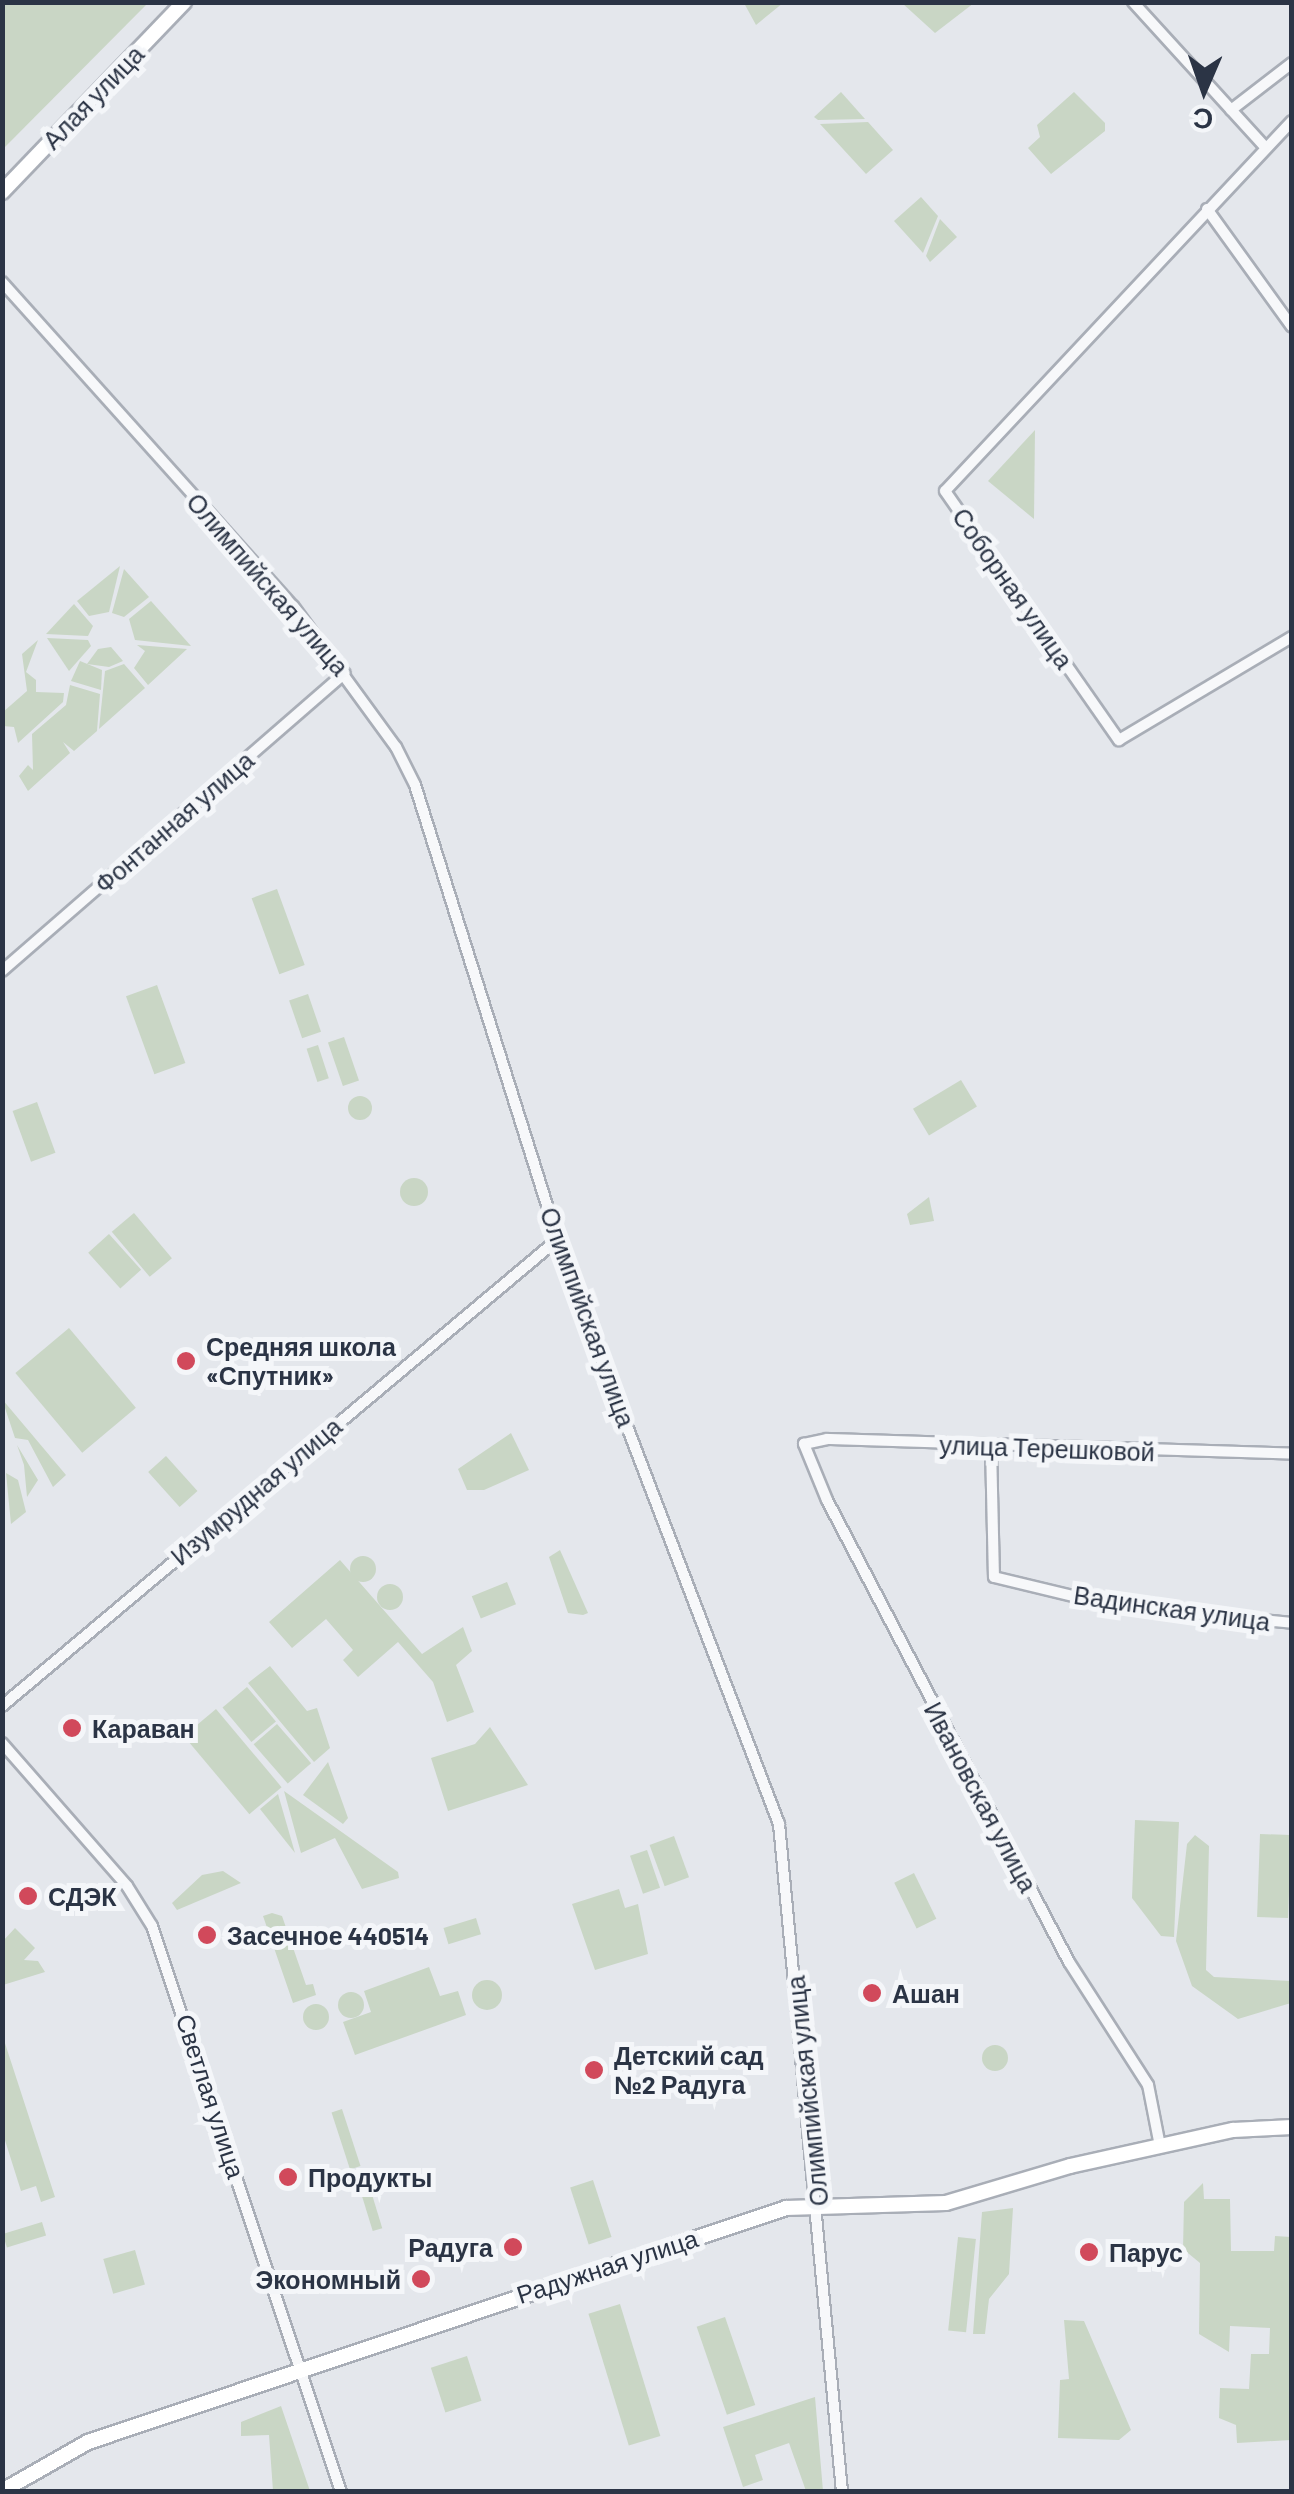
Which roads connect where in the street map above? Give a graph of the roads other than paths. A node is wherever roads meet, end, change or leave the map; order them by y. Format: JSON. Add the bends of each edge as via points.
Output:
{"nodes":[{"id":1,"x":184,"y":2,"type":"edge"},
{"id":2,"x":1133,"y":2,"type":"edge"},
{"id":3,"x":1292,"y":63,"type":"edge"},
{"id":4,"x":1231,"y":110,"type":"junction"},
{"id":5,"x":1292,"y":121,"type":"edge"},
{"id":6,"x":1266,"y":148,"type":"junction"},
{"id":7,"x":2,"y":192,"type":"edge"},
{"id":8,"x":1207,"y":208,"type":"junction"},
{"id":9,"x":2,"y":282,"type":"edge"},
{"id":10,"x":1292,"y":327,"type":"edge"},
{"id":11,"x":1292,"y":637,"type":"edge"},
{"id":12,"x":345,"y":673,"type":"junction"},
{"id":13,"x":2,"y":971,"type":"edge"},
{"id":14,"x":557,"y":1240,"type":"junction"},
{"id":15,"x":804,"y":1444,"type":"joint"},
{"id":16,"x":991,"y":1446,"type":"junction"},
{"id":17,"x":1292,"y":1454,"type":"edge"},
{"id":18,"x":1292,"y":1623,"type":"edge"},
{"id":19,"x":2,"y":1706,"type":"edge"},
{"id":20,"x":2,"y":1742,"type":"edge"},
{"id":21,"x":1292,"y":2126,"type":"edge"},
{"id":22,"x":1160,"y":2146,"type":"junction"},
{"id":23,"x":816,"y":2202,"type":"junction"},
{"id":24,"x":301,"y":2370,"type":"junction"},
{"id":25,"x":2,"y":2490,"type":"edge"},
{"id":26,"x":342,"y":2492,"type":"edge"},
{"id":27,"x":842,"y":2492,"type":"edge"}],
"edges":[{"from":1,"to":7,"type":"main road","name":"Алая улица"},
{"from":2,"to":4,"type":"street"},
{"from":3,"to":4,"type":"street"},
{"from":4,"to":6,"type":"street"},
{"from":5,"to":6,"type":"street","name":"Соборная улица"},
{"from":6,"to":8,"type":"street","name":"Соборная улица"},
{"from":8,"to":10,"type":"street"},
{"from":8,"to":11,"type":"street","name":"Соборная улица","via":[[945,491],[1119,740]]},
{"from":9,"to":12,"type":"street","name":"Олимпийская улица"},
{"from":12,"to":13,"type":"street","name":"Фонтанная улица"},
{"from":12,"to":14,"type":"street","name":"Олимпийская улица","via":[[415,785]]},
{"from":14,"to":19,"type":"street","name":"Изумрудная улица"},
{"from":14,"to":23,"type":"street","name":"Олимпийская улица","via":[[779,1824]]},
{"from":15,"to":16,"type":"street","name":"улица Терешковой","via":[[827,1438]]},
{"from":15,"to":22,"type":"street","name":"Ивановская улица","via":[[826,1500],[1042,1912],[1096,2012],[1148,2085]]},
{"from":16,"to":17,"type":"street","name":"улица Терешковой"},
{"from":16,"to":18,"type":"street","name":"Вадинская улица","via":[[994,1577],[1110,1605]]},
{"from":20,"to":24,"type":"street","name":"Светлая улица","via":[[127,1886],[152,1926]]},
{"from":21,"to":22,"type":"main road","name":"Радужная улица"},
{"from":22,"to":23,"type":"main road","name":"Радужная улица","via":[[946,2203]]},
{"from":23,"to":24,"type":"main road","name":"Радужная улица"},
{"from":23,"to":27,"type":"street","name":"Олимпийская улица"},
{"from":24,"to":25,"type":"main road","name":"Радужная улица","via":[[88,2442]]},
{"from":24,"to":26,"type":"street","name":"Светлая улица"}]}
